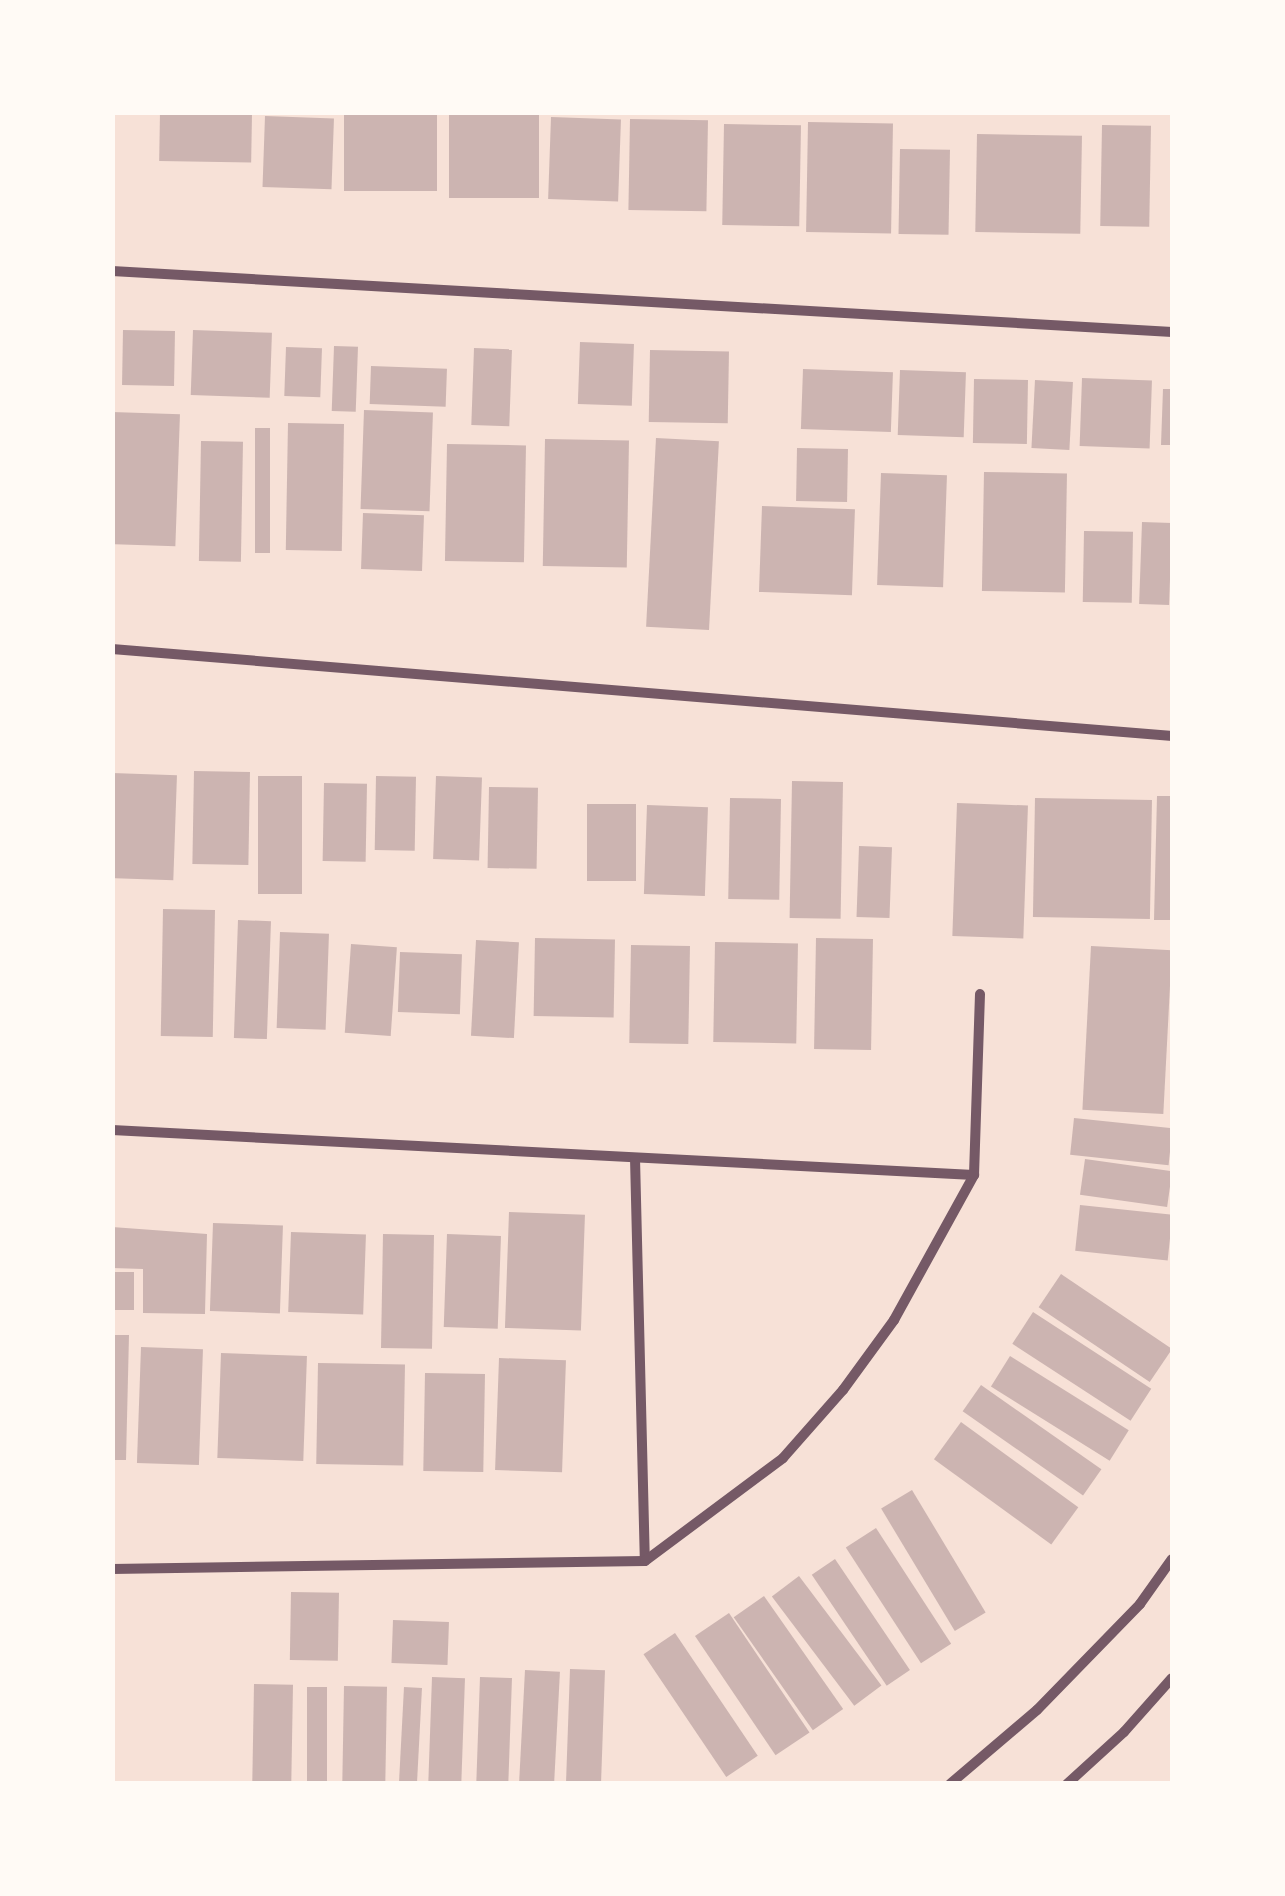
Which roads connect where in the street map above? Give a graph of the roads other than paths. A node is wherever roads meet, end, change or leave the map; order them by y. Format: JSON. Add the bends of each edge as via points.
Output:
{"nodes":[{"id":1,"x":112,"y":270,"type":"edge"},
{"id":2,"x":1172,"y":332,"type":"edge"},
{"id":3,"x":112,"y":649,"type":"edge"},
{"id":4,"x":1172,"y":736,"type":"edge"},
{"id":5,"x":980,"y":994,"type":"dead end"},
{"id":6,"x":112,"y":1130,"type":"edge"},
{"id":7,"x":635,"y":1158,"type":"junction"},
{"id":8,"x":974,"y":1175,"type":"junction"},
{"id":9,"x":1172,"y":1559,"type":"edge"},
{"id":10,"x":645,"y":1561,"type":"junction"},
{"id":11,"x":112,"y":1569,"type":"edge"},
{"id":12,"x":1172,"y":1678,"type":"edge"},
{"id":13,"x":950,"y":1784,"type":"edge"},
{"id":14,"x":1067,"y":1784,"type":"edge"}],
"edges":[{"from":1,"to":2,"type":"street"},
{"from":3,"to":4,"type":"street"},
{"from":5,"to":8,"type":"street"},
{"from":6,"to":7,"type":"street"},
{"from":7,"to":8,"type":"street"},
{"from":7,"to":10,"type":"street"},
{"from":8,"to":10,"type":"street","via":[[894,1320],[844,1390],[784,1458]]},
{"from":9,"to":13,"type":"street","via":[[1140,1604],[1038,1710]]},
{"from":10,"to":11,"type":"street"},
{"from":12,"to":14,"type":"street"}]}
